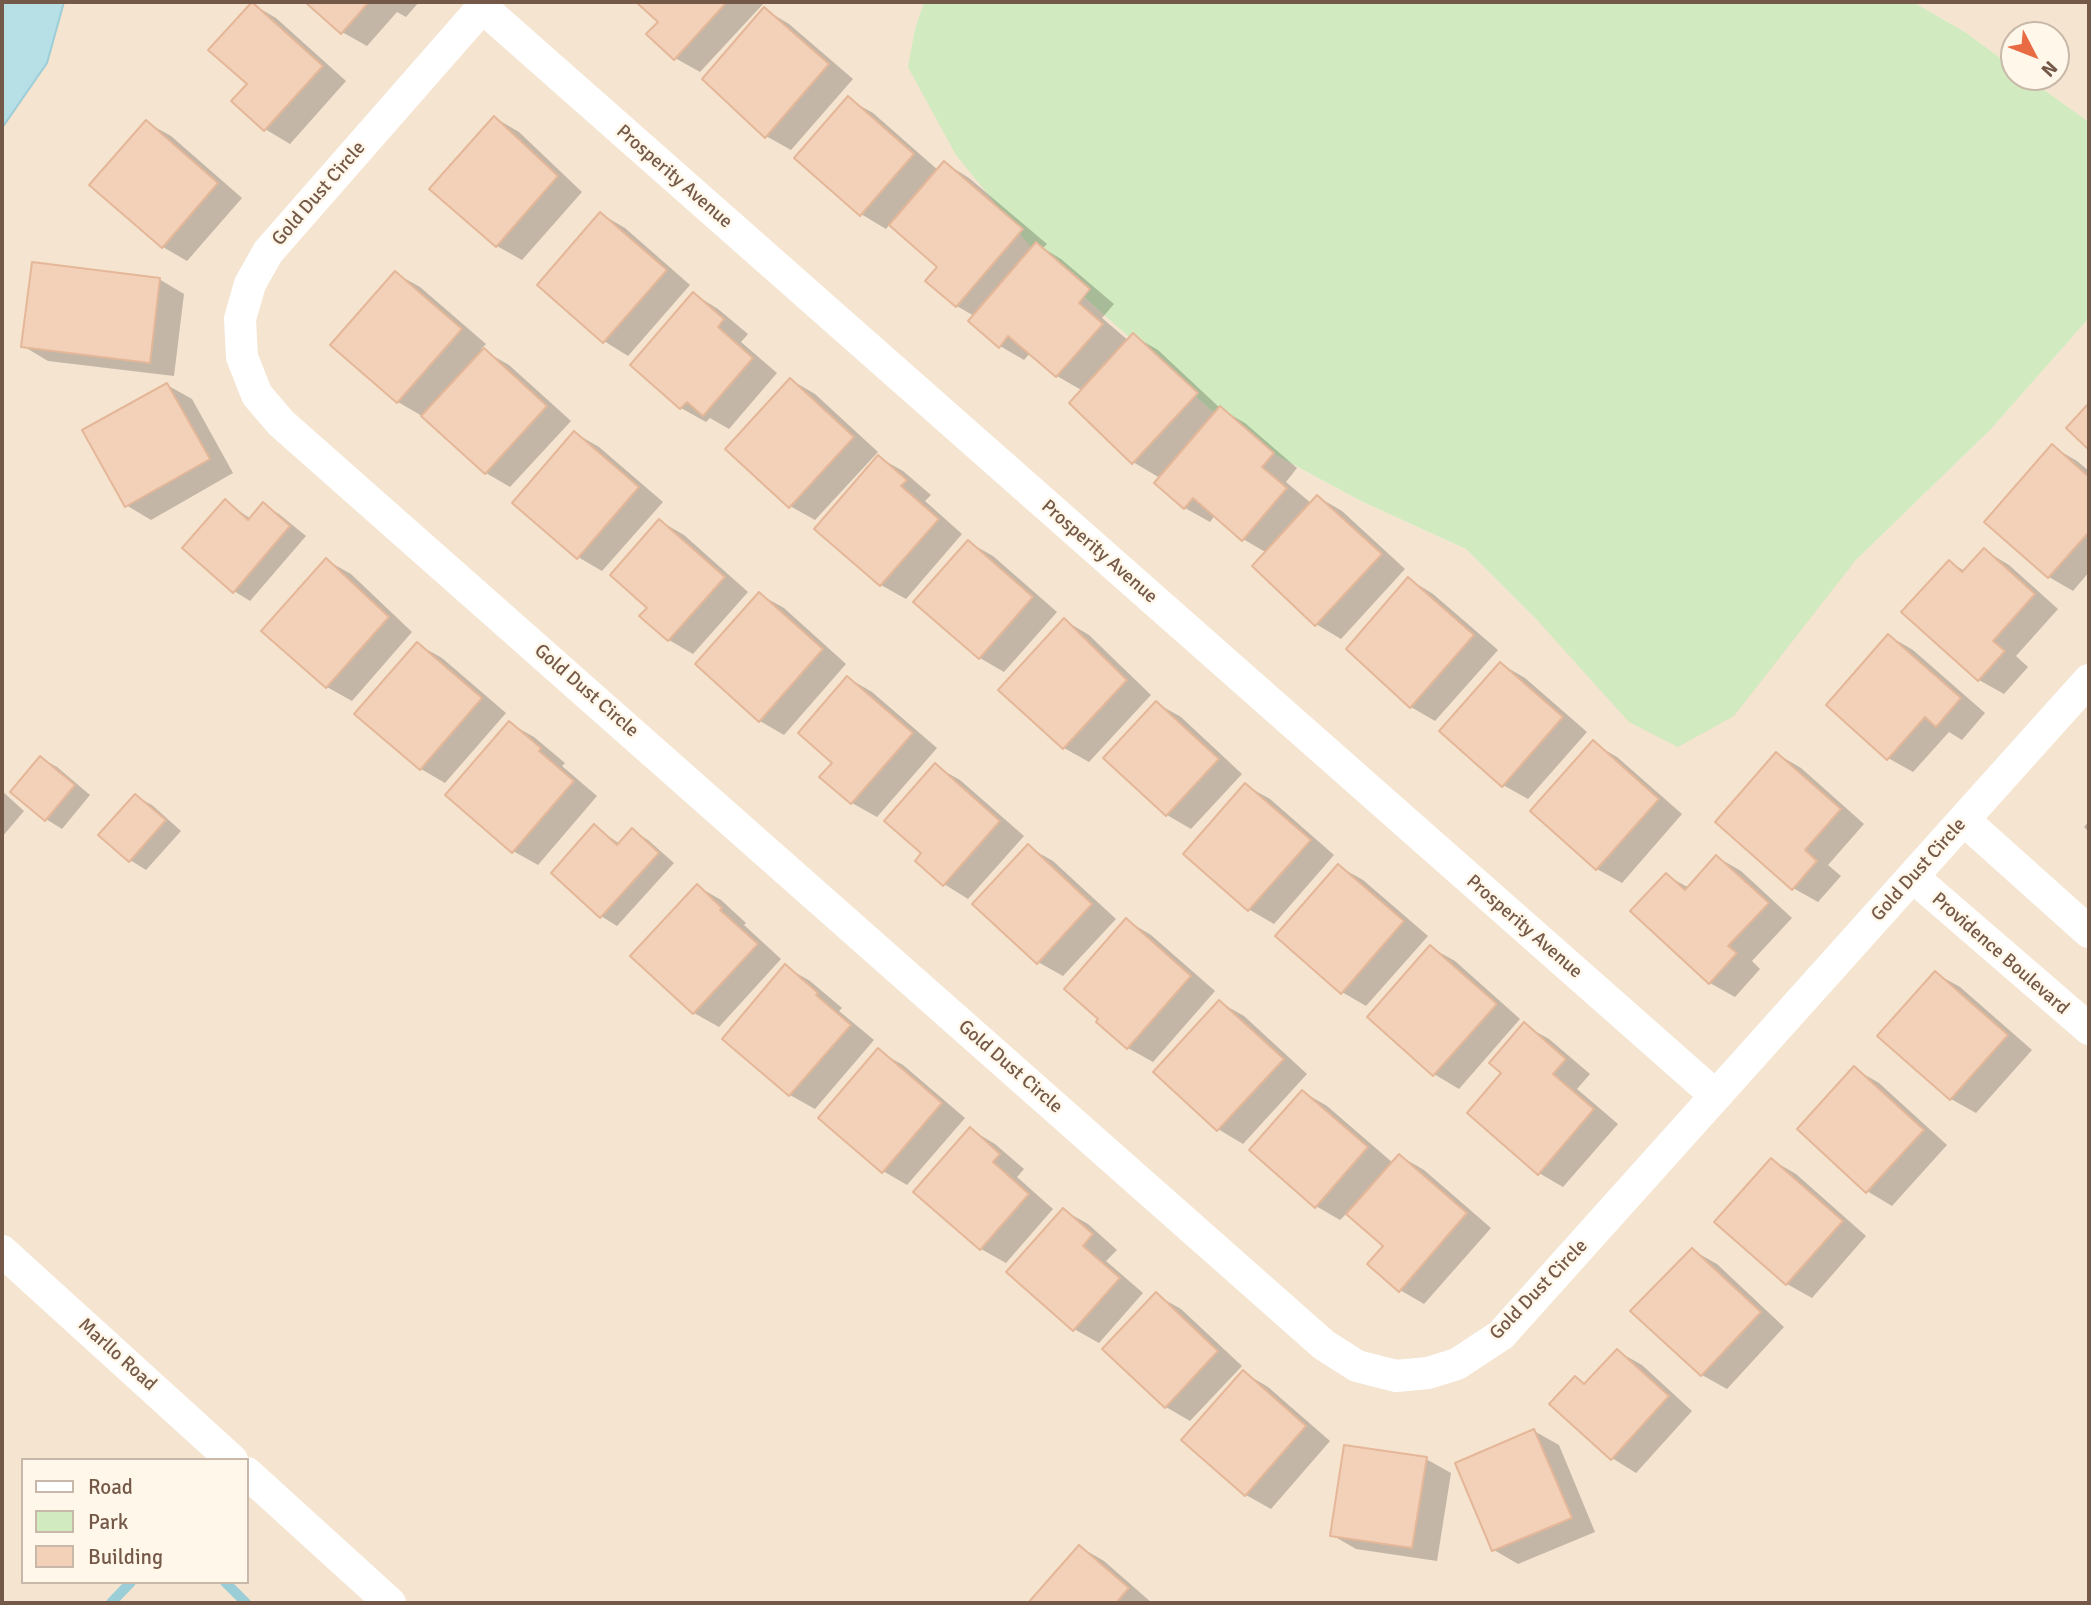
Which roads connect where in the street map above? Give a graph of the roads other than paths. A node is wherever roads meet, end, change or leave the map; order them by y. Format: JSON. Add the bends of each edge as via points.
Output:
{"nodes":[{"id":1,"x":484,"y":5,"type":"edge"},
{"id":2,"x":2089,"y":680,"type":"edge"},
{"id":3,"x":1964,"y":820,"type":"junction"},
{"id":4,"x":1913,"y":877,"type":"junction"},
{"id":5,"x":2089,"y":932,"type":"edge"},
{"id":6,"x":2089,"y":1029,"type":"edge"},
{"id":7,"x":1716,"y":1096,"type":"junction"},
{"id":8,"x":2,"y":1251,"type":"edge"},
{"id":9,"x":230,"y":1458,"type":"edge"},
{"id":10,"x":248,"y":1474,"type":"edge"},
{"id":11,"x":390,"y":1603,"type":"edge"}],
"edges":[{"from":1,"to":7,"type":"street","name":"Prosperity Avenue"},
{"from":1,"to":7,"type":"street","name":"Gold Dust Circle","via":[[268,252],[250,284],[240,319],[242,357],[257,395],[281,423],[1324,1345],[1357,1366],[1396,1376],[1428,1373],[1457,1364],[1502,1335]]},
{"from":2,"to":3,"type":"street","name":"Gold Dust Circle"},
{"from":3,"to":4,"type":"street","name":"Gold Dust Circle"},
{"from":3,"to":5,"type":"street"},
{"from":4,"to":6,"type":"street","name":"Providence Boulevard"},
{"from":4,"to":7,"type":"street","name":"Gold Dust Circle"},
{"from":8,"to":9,"type":"street","name":"Marllo Road"},
{"from":10,"to":11,"type":"street"}]}
